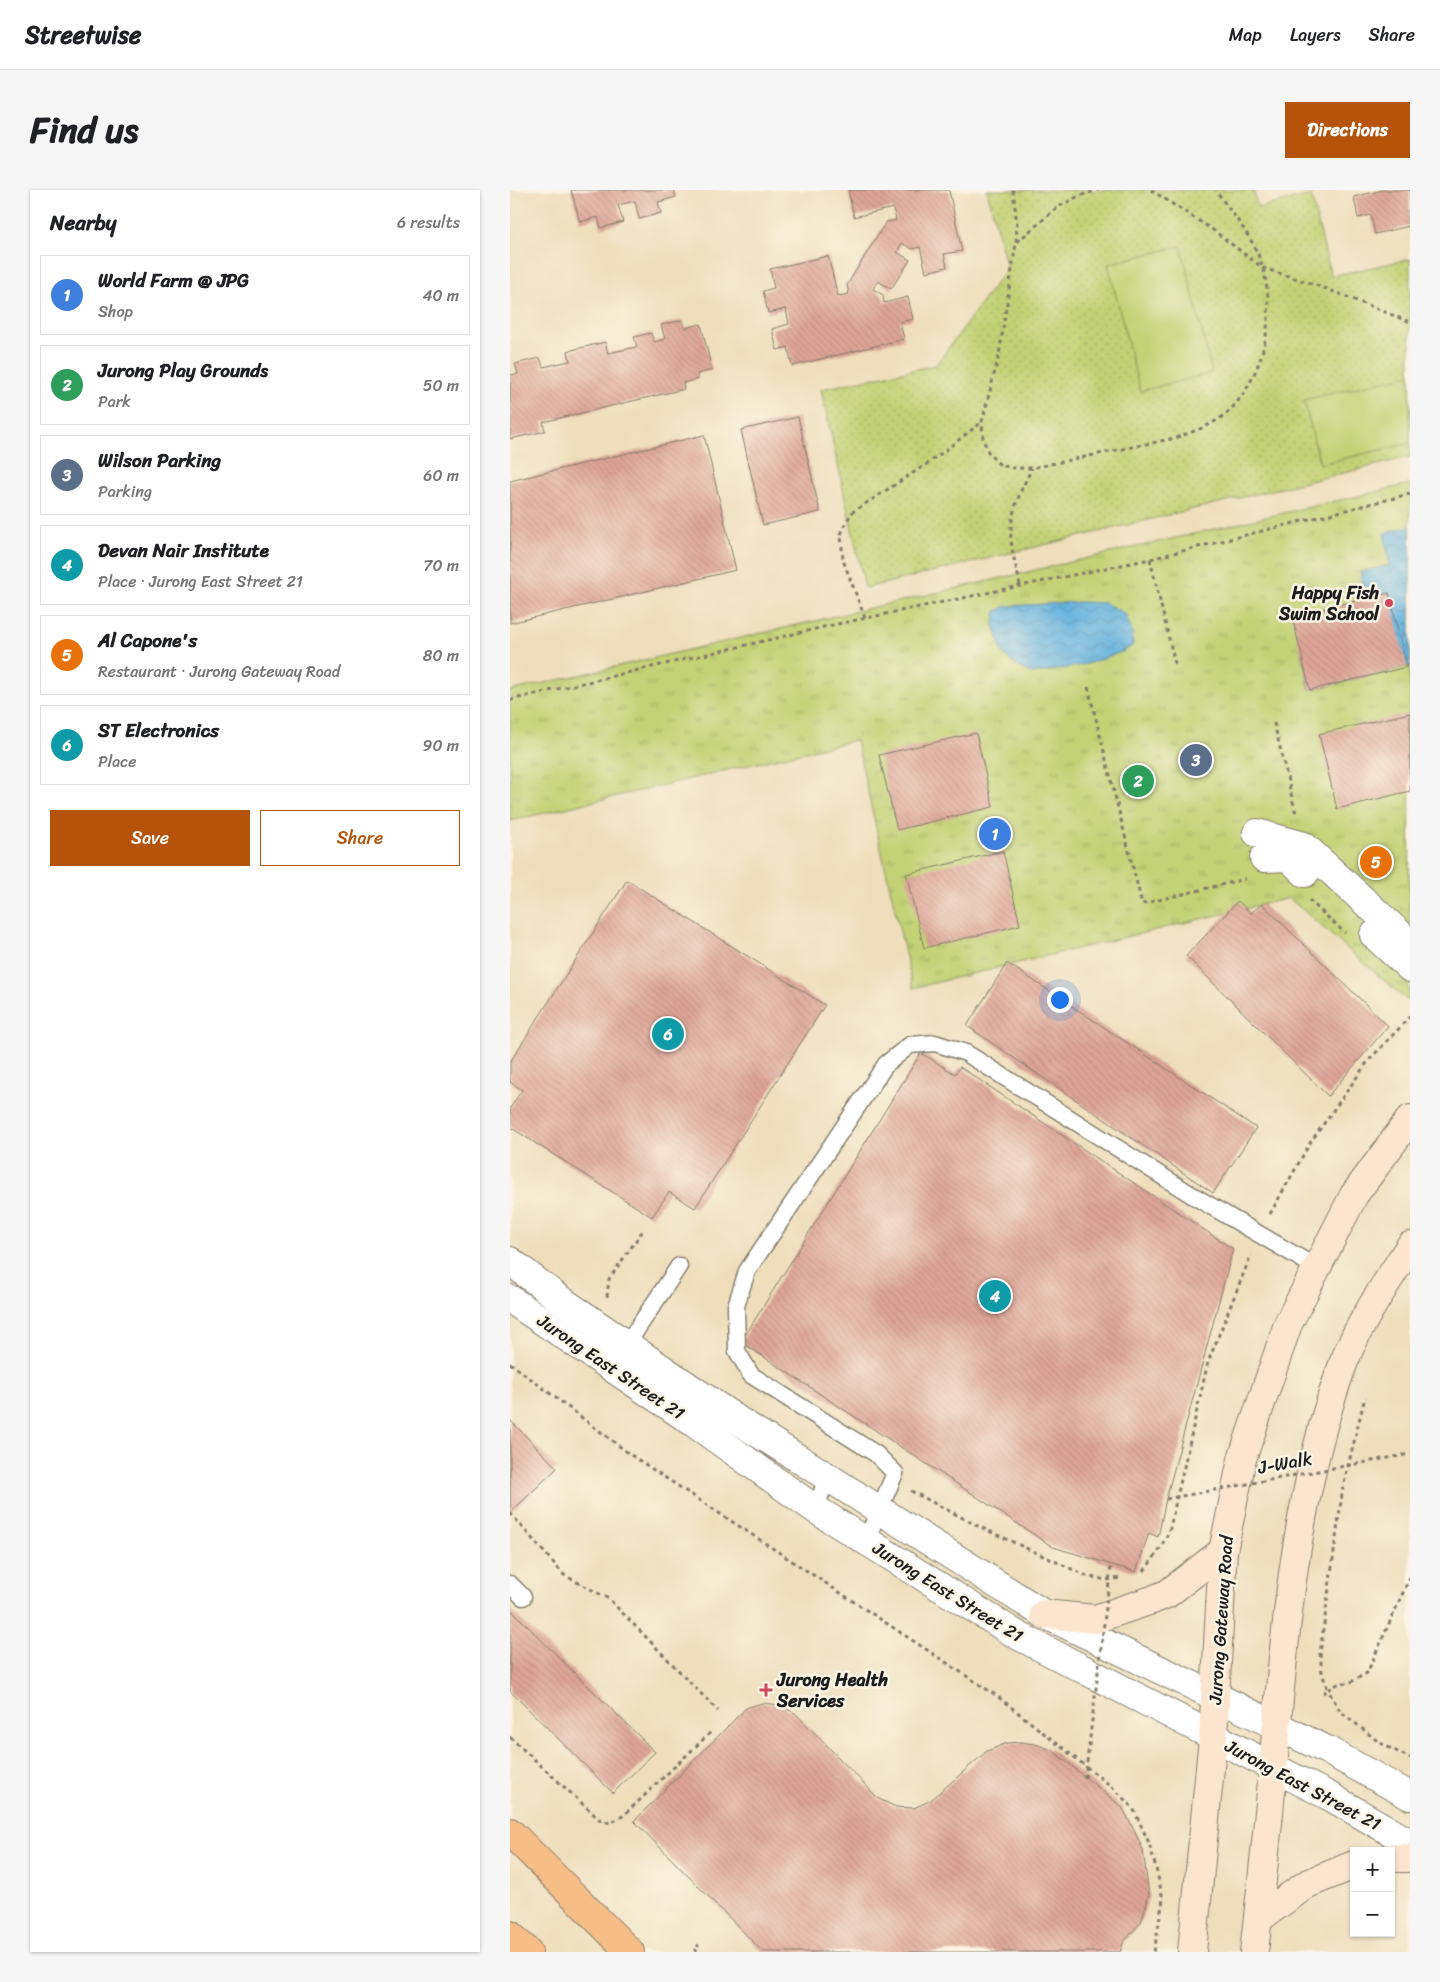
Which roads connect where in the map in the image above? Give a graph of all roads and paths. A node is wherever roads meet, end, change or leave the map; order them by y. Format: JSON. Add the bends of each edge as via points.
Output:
{"nodes":[{"id":1,"x":1013,"y":190,"type":"edge"},
{"id":2,"x":1086,"y":190,"type":"edge"},
{"id":3,"x":1098,"y":190,"type":"edge"},
{"id":4,"x":1151,"y":190,"type":"edge"},
{"id":5,"x":1216,"y":190,"type":"edge"},
{"id":6,"x":1092,"y":192,"type":"junction"},
{"id":7,"x":1016,"y":243,"type":"junction"},
{"id":8,"x":1262,"y":268,"type":"junction"},
{"id":9,"x":1410,"y":322,"type":"edge"},
{"id":10,"x":982,"y":422,"type":"junction"},
{"id":11,"x":1032,"y":468,"type":"junction"},
{"id":12,"x":1410,"y":494,"type":"edge"},
{"id":13,"x":1150,"y":559,"type":"junction"},
{"id":14,"x":1020,"y":586,"type":"junction"},
{"id":15,"x":865,"y":618,"type":"junction"},
{"id":16,"x":1175,"y":664,"type":"dead end"},
{"id":17,"x":1088,"y":687,"type":"dead end"},
{"id":18,"x":510,"y":700,"type":"edge"},
{"id":19,"x":1274,"y":723,"type":"dead end"},
{"id":20,"x":1296,"y":815,"type":"dead end"},
{"id":21,"x":1256,"y":856,"type":"junction"},
{"id":22,"x":1306,"y":898,"type":"dead end"},
{"id":23,"x":1351,"y":938,"type":"dead end"},
{"id":24,"x":1410,"y":943,"type":"edge"},
{"id":25,"x":1410,"y":968,"type":"edge"},
{"id":26,"x":1410,"y":1017,"type":"edge"},
{"id":27,"x":1410,"y":1120,"type":"edge"},
{"id":28,"x":644,"y":1229,"type":"dead end"},
{"id":29,"x":1259,"y":1234,"type":"junction"},
{"id":30,"x":1410,"y":1246,"type":"edge"},
{"id":31,"x":510,"y":1261,"type":"edge"},
{"id":32,"x":679,"y":1266,"type":"dead end"},
{"id":33,"x":1317,"y":1268,"type":"junction"},
{"id":34,"x":599,"y":1295,"type":"dead end"},
{"id":35,"x":510,"y":1299,"type":"edge"},
{"id":36,"x":627,"y":1344,"type":"junction"},
{"id":37,"x":510,"y":1363,"type":"edge"},
{"id":38,"x":1366,"y":1390,"type":"dead end"},
{"id":39,"x":1410,"y":1454,"type":"edge"},
{"id":40,"x":828,"y":1477,"type":"junction"},
{"id":41,"x":892,"y":1481,"type":"junction"},
{"id":42,"x":1166,"y":1499,"type":"dead end"},
{"id":43,"x":816,"y":1509,"type":"junction"},
{"id":44,"x":880,"y":1511,"type":"junction"},
{"id":45,"x":510,"y":1513,"type":"edge"},
{"id":46,"x":866,"y":1541,"type":"junction"},
{"id":47,"x":1223,"y":1551,"type":"junction"},
{"id":48,"x":1111,"y":1566,"type":"dead end"},
{"id":49,"x":1140,"y":1576,"type":"dead end"},
{"id":50,"x":1410,"y":1577,"type":"edge"},
{"id":51,"x":1123,"y":1578,"type":"dead end"},
{"id":52,"x":510,"y":1584,"type":"edge"},
{"id":53,"x":523,"y":1597,"type":"dead end"},
{"id":54,"x":1044,"y":1614,"type":"junction"},
{"id":55,"x":1328,"y":1690,"type":"junction"},
{"id":56,"x":1322,"y":1693,"type":"dead end"},
{"id":57,"x":1216,"y":1696,"type":"junction"},
{"id":58,"x":718,"y":1711,"type":"dead end"},
{"id":59,"x":1276,"y":1725,"type":"junction"},
{"id":60,"x":714,"y":1730,"type":"dead end"},
{"id":61,"x":510,"y":1737,"type":"edge"},
{"id":62,"x":1213,"y":1737,"type":"junction"},
{"id":63,"x":1410,"y":1758,"type":"edge"},
{"id":64,"x":1273,"y":1768,"type":"junction"},
{"id":65,"x":1085,"y":1778,"type":"dead end"},
{"id":66,"x":1410,"y":1796,"type":"edge"},
{"id":67,"x":510,"y":1832,"type":"edge"},
{"id":68,"x":1410,"y":1844,"type":"edge"},
{"id":69,"x":1395,"y":1858,"type":"edge"},
{"id":70,"x":1410,"y":1858,"type":"edge"},
{"id":71,"x":1350,"y":1867,"type":"edge"},
{"id":72,"x":1258,"y":1919,"type":"junction"},
{"id":73,"x":510,"y":1935,"type":"edge"},
{"id":74,"x":699,"y":1945,"type":"dead end"},
{"id":75,"x":528,"y":1952,"type":"edge"},
{"id":76,"x":630,"y":1952,"type":"edge"},
{"id":77,"x":697,"y":1952,"type":"edge"},
{"id":78,"x":1154,"y":1952,"type":"edge"},
{"id":79,"x":1192,"y":1952,"type":"edge"},
{"id":80,"x":1254,"y":1952,"type":"edge"}],
"edges":[{"from":1,"to":7,"type":"path"},
{"from":2,"to":6,"type":"path"},
{"from":3,"to":6,"type":"path"},
{"from":4,"to":8,"type":"path","via":[[1213,230]]},
{"from":5,"to":8,"type":"path","via":[[1246,232]]},
{"from":6,"to":7,"type":"path","via":[[1058,207]]},
{"from":7,"to":10,"type":"path","via":[[999,355]]},
{"from":8,"to":9,"type":"path","via":[[1322,287]]},
{"from":8,"to":11,"type":"path","via":[[1267,294],[1268,333],[1252,376],[1231,409],[1212,423],[1175,438]]},
{"from":10,"to":11,"type":"path","via":[[983,439],[989,454],[1000,465]]},
{"from":10,"to":15,"type":"path","via":[[930,462],[851,513],[841,534],[843,560]]},
{"from":11,"to":14,"type":"path","via":[[1019,495],[1011,526],[1010,540]]},
{"from":12,"to":13,"type":"path"},
{"from":13,"to":14,"type":"path"},
{"from":13,"to":16,"type":"path"},
{"from":14,"to":15,"type":"path"},
{"from":15,"to":18,"type":"path"},
{"from":17,"to":21,"type":"path","via":[[1142,904]]},
{"from":19,"to":20,"type":"path"},
{"from":21,"to":24,"type":"street","via":[[1304,846]]},
{"from":21,"to":25,"type":"street","via":[[1288,857]]},
{"from":22,"to":23,"type":"path"},
{"from":26,"to":29,"type":"path","via":[[1369,1060],[1310,1143]]},
{"from":27,"to":33,"type":"main road","name":"Jurong Gateway Road","via":[[1354,1195]]},
{"from":28,"to":34,"type":"path","via":[[609,1279],[607,1300]]},
{"from":29,"to":33,"type":"lane"},
{"from":29,"to":41,"type":"lane","via":[[966,1053],[935,1043],[910,1045],[886,1064],[747,1271],[736,1306],[737,1351],[751,1375],[876,1454],[895,1473]]},
{"from":29,"to":49,"type":"path","via":[[1208,1362],[1169,1532]]},
{"from":30,"to":59,"type":"main road","via":[[1362,1321],[1339,1374],[1310,1474],[1284,1634]]},
{"from":31,"to":36,"type":"street","name":"Jurong East Street 21"},
{"from":32,"to":36,"type":"lane"},
{"from":33,"to":47,"type":"main road","name":"Jurong Gateway Road","via":[[1288,1324],[1242,1459]]},
{"from":35,"to":43,"type":"street","name":"Jurong East Street 21"},
{"from":36,"to":40,"type":"street","name":"Jurong East Street 21"},
{"from":37,"to":78,"type":"path","via":[[631,1455],[997,1696],[1112,1787],[1133,1808],[1156,1868],[1163,1899]]},
{"from":38,"to":55,"type":"path","via":[[1343,1487],[1320,1652]]},
{"from":39,"to":42,"type":"path","name":"J-Walk","bridge":true},
{"from":40,"to":43,"type":"lane"},
{"from":40,"to":44,"type":"street","name":"Jurong East Street 21"},
{"from":41,"to":44,"type":"lane"},
{"from":41,"to":51,"type":"path","via":[[980,1527],[1087,1576],[1106,1580]]},
{"from":43,"to":46,"type":"street","name":"Jurong East Street 21"},
{"from":44,"to":46,"type":"lane"},
{"from":44,"to":54,"type":"street","name":"Jurong East Street 21"},
{"from":45,"to":58,"type":"path","via":[[564,1575],[609,1599]]},
{"from":46,"to":62,"type":"street","name":"Jurong East Street 21","via":[[1017,1636]]},
{"from":47,"to":54,"type":"main road","via":[[1167,1594],[1152,1600],[1095,1619]]},
{"from":47,"to":57,"type":"main road","name":"Jurong Gateway Road"},
{"from":48,"to":65,"type":"path","bridge":true},
{"from":50,"to":55,"type":"path","via":[[1367,1673]]},
{"from":52,"to":53,"type":"lane"},
{"from":54,"to":57,"type":"street","name":"Jurong East Street 21"},
{"from":55,"to":56,"type":"path"},
{"from":55,"to":63,"type":"path","via":[[1340,1711],[1380,1743]]},
{"from":57,"to":59,"type":"street","name":"Jurong East Street 21"},
{"from":57,"to":62,"type":"main road","name":"Jurong Gateway Road"},
{"from":59,"to":64,"type":"main road"},
{"from":59,"to":66,"type":"street","name":"Jurong East Street 21"},
{"from":60,"to":61,"type":"path","via":[[623,1816],[610,1823],[599,1818]]},
{"from":62,"to":64,"type":"street","name":"Jurong East Street 21"},
{"from":62,"to":79,"type":"main road","name":"Jurong Gateway Road"},
{"from":64,"to":68,"type":"street","name":"Jurong East Street 21","via":[[1329,1796]]},
{"from":64,"to":72,"type":"main road"},
{"from":67,"to":76,"type":"main road"},
{"from":69,"to":70,"type":"main road"},
{"from":71,"to":72,"type":"main road","via":[[1307,1884]]},
{"from":72,"to":80,"type":"main road"},
{"from":73,"to":75,"type":"main road"},
{"from":74,"to":77,"type":"path","via":[[694,1949]]}]}
